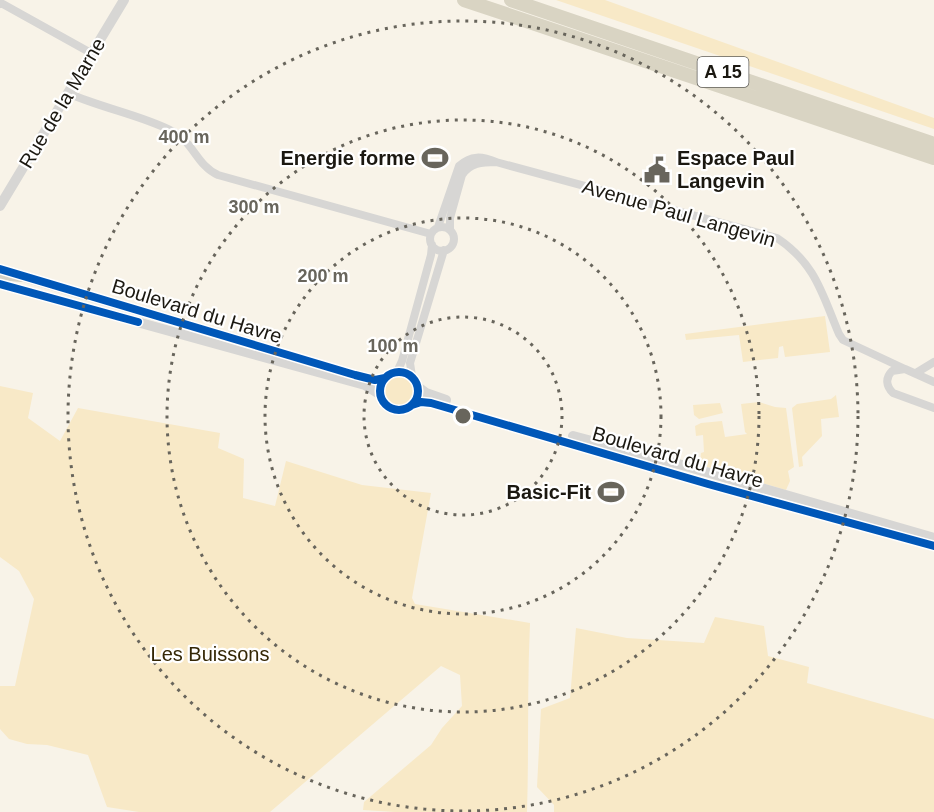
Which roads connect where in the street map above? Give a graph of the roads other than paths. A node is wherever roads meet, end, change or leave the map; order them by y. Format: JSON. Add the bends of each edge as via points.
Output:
{"nodes":[{"id":1,"x":124,"y":0,"type":"edge"},
{"id":2,"x":464,"y":0,"type":"edge"},
{"id":3,"x":511,"y":0,"type":"edge"},
{"id":4,"x":0,"y":4,"type":"edge"},
{"id":5,"x":91,"y":53,"type":"junction"},
{"id":6,"x":68,"y":93,"type":"junction"},
{"id":7,"x":934,"y":144,"type":"edge"},
{"id":8,"x":934,"y":158,"type":"edge"},
{"id":9,"x":496,"y":162,"type":"junction"},
{"id":10,"x":0,"y":206,"type":"edge"},
{"id":11,"x":438,"y":227,"type":"junction"},
{"id":12,"x":450,"y":230,"type":"junction"},
{"id":13,"x":431,"y":234,"type":"junction"},
{"id":14,"x":432,"y":245,"type":"junction"},
{"id":15,"x":453,"y":245,"type":"junction"},
{"id":16,"x":463,"y":248,"type":"dead end"},
{"id":17,"x":444,"y":250,"type":"junction"},
{"id":18,"x":0,"y":272,"type":"edge"},
{"id":19,"x":21,"y":276,"type":"joint"},
{"id":20,"x":0,"y":284,"type":"edge"},
{"id":21,"x":878,"y":356,"type":"junction"},
{"id":22,"x":934,"y":362,"type":"edge"},
{"id":23,"x":905,"y":369,"type":"junction"},
{"id":24,"x":397,"y":372,"type":"junction"},
{"id":25,"x":916,"y":373,"type":"junction"},
{"id":26,"x":889,"y":375,"type":"junction"},
{"id":27,"x":412,"y":376,"type":"junction"},
{"id":28,"x":385,"y":378,"type":"junction"},
{"id":29,"x":934,"y":382,"type":"edge"},
{"id":30,"x":418,"y":387,"type":"junction"},
{"id":31,"x":381,"y":395,"type":"junction"},
{"id":32,"x":412,"y":405,"type":"junction"},
{"id":33,"x":934,"y":408,"type":"edge"},
{"id":34,"x":934,"y":538,"type":"edge"},
{"id":35,"x":934,"y":546,"type":"edge"}],
"edges":[{"from":1,"to":5,"type":"main road","name":"Rue de la Marne"},
{"from":2,"to":8,"type":"highway","number":"A 15"},
{"from":3,"to":7,"type":"highway","number":"A 15"},
{"from":4,"to":5,"type":"street"},
{"from":5,"to":6,"type":"main road","name":"Rue de la Marne"},
{"from":6,"to":10,"type":"main road","name":"Rue de la Marne"},
{"from":6,"to":13,"type":"street","via":[[172,131],[188,143],[203,166],[218,175]]},
{"from":9,"to":11,"type":"street","name":"Avenue Paul Langevin","via":[[478,157],[459,166]]},
{"from":9,"to":12,"type":"street","via":[[483,162],[462,175]]},
{"from":9,"to":21,"type":"street","name":"Avenue Paul Langevin","via":[[777,238],[791,247],[811,270],[843,340]]},
{"from":11,"to":12,"type":"street"},
{"from":11,"to":13,"type":"street"},
{"from":12,"to":15,"type":"street"},
{"from":13,"to":14,"type":"street"},
{"from":14,"to":17,"type":"street"},
{"from":14,"to":24,"type":"street"},
{"from":15,"to":16,"type":"street"},
{"from":15,"to":17,"type":"street"},
{"from":17,"to":27,"type":"street","via":[[410,363]]},
{"from":18,"to":19,"type":"main road"},
{"from":19,"to":28,"type":"main road","name":"Boulevard du Havre","via":[[355,375]]},
{"from":20,"to":31,"type":"main road","name":"Boulevard du Havre","via":[[365,385]]},
{"from":21,"to":23,"type":"street","name":"Avenue Paul Langevin"},
{"from":21,"to":26,"type":"street"},
{"from":22,"to":25,"type":"street"},
{"from":23,"to":25,"type":"street","name":"Avenue Paul Langevin"},
{"from":23,"to":26,"type":"street"},
{"from":24,"to":27,"type":"main road"},
{"from":24,"to":28,"type":"main road"},
{"from":25,"to":29,"type":"street","name":"Avenue Paul Langevin"},
{"from":26,"to":33,"type":"street","via":[[887,384],[891,392]]},
{"from":27,"to":30,"type":"main road"},
{"from":28,"to":31,"type":"main road"},
{"from":30,"to":32,"type":"main road","via":[[418,397]]},
{"from":30,"to":34,"type":"main road","name":"Boulevard du Havre","via":[[438,398]]},
{"from":31,"to":32,"type":"main road","name":"Boulevard du Havre","via":[[385,404],[394,409]]},
{"from":32,"to":35,"type":"main road","name":"Boulevard du Havre","via":[[431,403]]}]}
